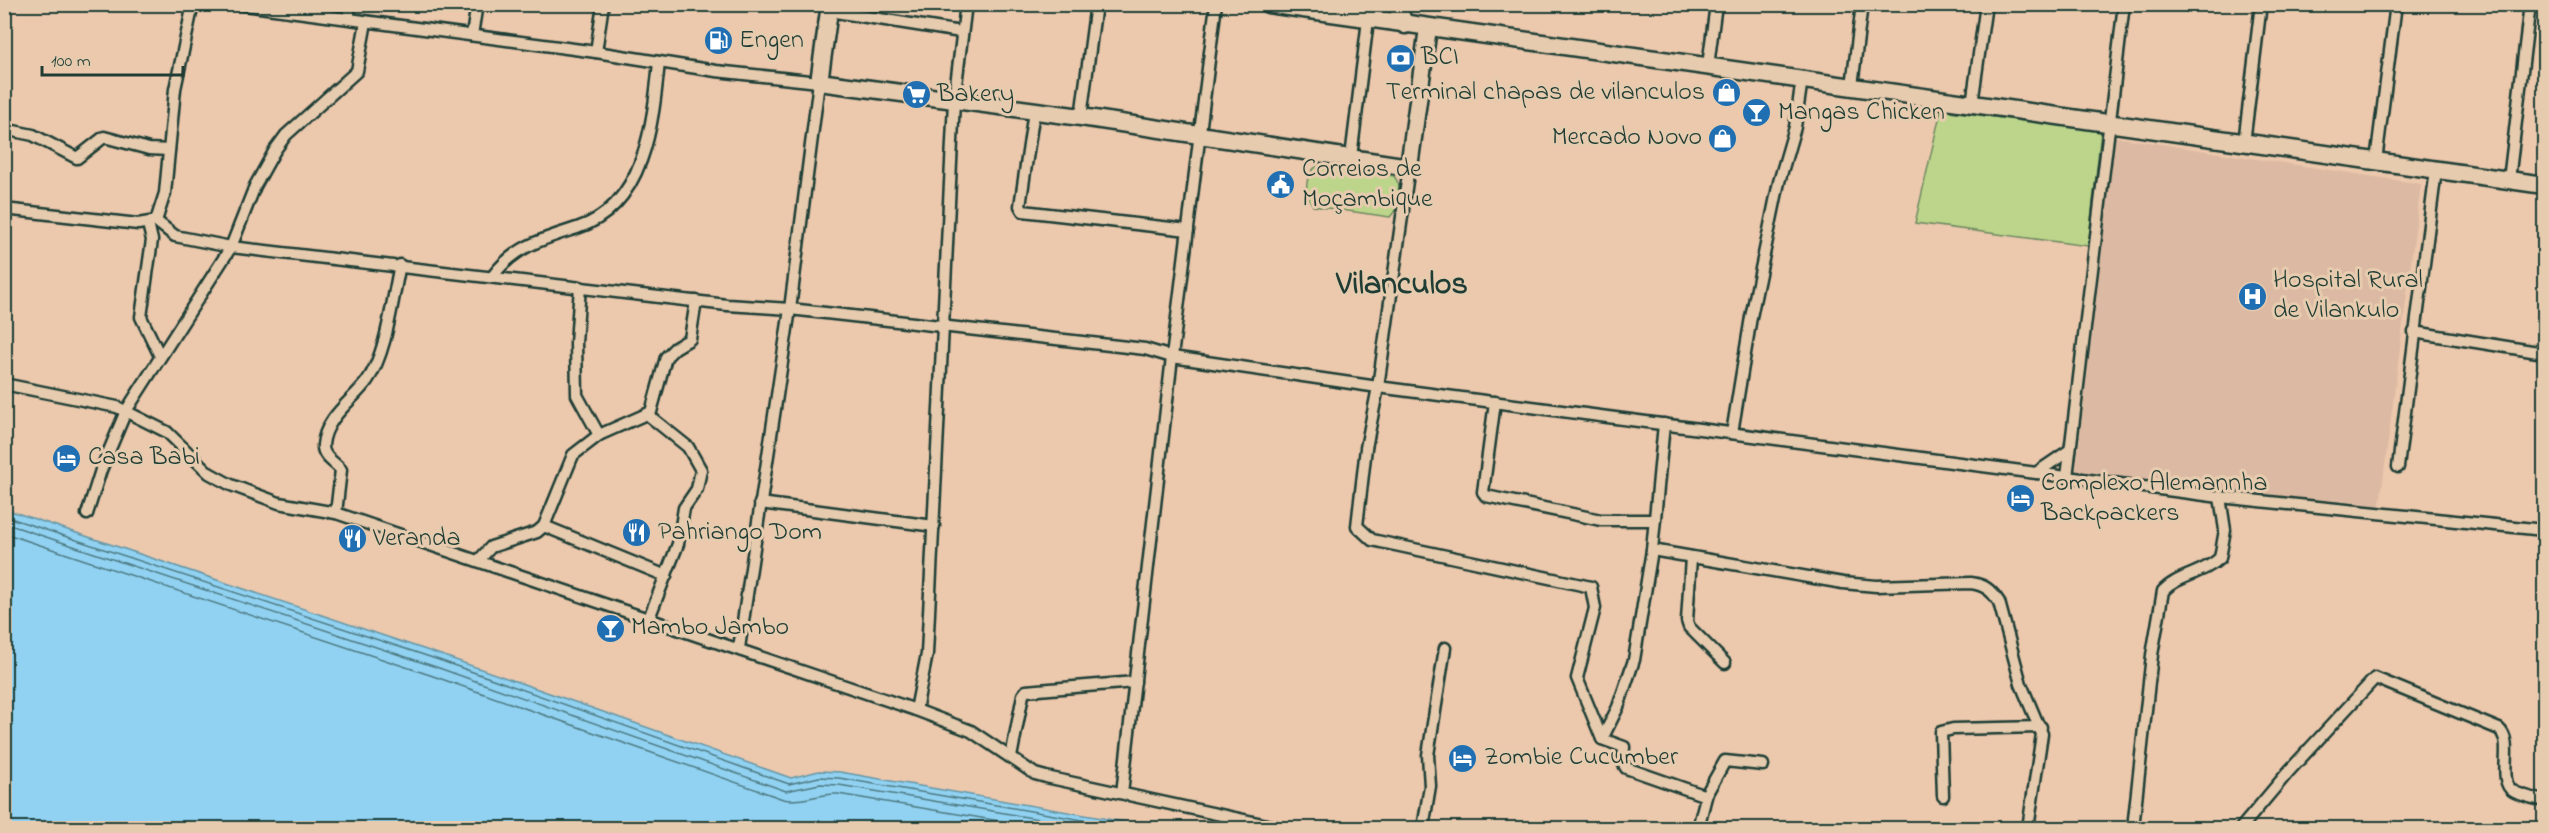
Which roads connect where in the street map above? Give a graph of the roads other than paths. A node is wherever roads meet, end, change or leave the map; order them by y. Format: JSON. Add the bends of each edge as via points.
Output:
{"nodes":[{"id":1,"x":193,"y":4,"type":"edge"},
{"id":2,"x":237,"y":4,"type":"edge"},
{"id":3,"x":349,"y":4,"type":"edge"},
{"id":4,"x":477,"y":4,"type":"edge"},
{"id":5,"x":603,"y":4,"type":"edge"},
{"id":6,"x":966,"y":4,"type":"edge"},
{"id":7,"x":1096,"y":4,"type":"edge"},
{"id":8,"x":1216,"y":4,"type":"edge"},
{"id":9,"x":1268,"y":4,"type":"edge"},
{"id":10,"x":1396,"y":4,"type":"edge"},
{"id":11,"x":1716,"y":4,"type":"edge"},
{"id":12,"x":1862,"y":4,"type":"edge"},
{"id":13,"x":1986,"y":4,"type":"edge"},
{"id":14,"x":2124,"y":4,"type":"edge"},
{"id":15,"x":2261,"y":4,"type":"edge"},
{"id":16,"x":2396,"y":4,"type":"edge"},
{"id":17,"x":2530,"y":4,"type":"edge"},
{"id":18,"x":829,"y":8,"type":"edge"},
{"id":19,"x":1336,"y":9,"type":"edge"},
{"id":20,"x":349,"y":18,"type":"junction"},
{"id":21,"x":1368,"y":20,"type":"junction"},
{"id":22,"x":366,"y":21,"type":"junction"},
{"id":23,"x":1405,"y":25,"type":"junction"},
{"id":24,"x":1428,"y":28,"type":"junction"},
{"id":25,"x":961,"y":32,"type":"junction"},
{"id":26,"x":472,"y":35,"type":"junction"},
{"id":27,"x":596,"y":52,"type":"junction"},
{"id":28,"x":659,"y":62,"type":"junction"},
{"id":29,"x":1708,"y":66,"type":"junction"},
{"id":30,"x":1802,"y":79,"type":"junction"},
{"id":31,"x":819,"y":82,"type":"junction"},
{"id":32,"x":1852,"y":86,"type":"junction"},
{"id":33,"x":954,"y":101,"type":"junction"},
{"id":34,"x":1972,"y":104,"type":"junction"},
{"id":35,"x":1034,"y":111,"type":"junction"},
{"id":36,"x":1081,"y":117,"type":"junction"},
{"id":37,"x":2108,"y":123,"type":"junction"},
{"id":38,"x":4,"y":129,"type":"edge"},
{"id":39,"x":1201,"y":135,"type":"junction"},
{"id":40,"x":2244,"y":143,"type":"junction"},
{"id":41,"x":169,"y":150,"type":"junction"},
{"id":42,"x":1351,"y":157,"type":"junction"},
{"id":43,"x":2376,"y":161,"type":"junction"},
{"id":44,"x":1410,"y":167,"type":"junction"},
{"id":45,"x":2436,"y":170,"type":"junction"},
{"id":46,"x":2509,"y":180,"type":"junction"},
{"id":47,"x":2544,"y":185,"type":"edge"},
{"id":48,"x":4,"y":208,"type":"edge"},
{"id":49,"x":152,"y":223,"type":"junction"},
{"id":50,"x":1188,"y":230,"type":"junction"},
{"id":51,"x":231,"y":247,"type":"junction"},
{"id":52,"x":400,"y":266,"type":"junction"},
{"id":53,"x":492,"y":276,"type":"junction"},
{"id":54,"x":580,"y":287,"type":"junction"},
{"id":55,"x":696,"y":301,"type":"junction"},
{"id":56,"x":790,"y":309,"type":"junction"},
{"id":57,"x":942,"y":326,"type":"junction"},
{"id":58,"x":2414,"y":332,"type":"junction"},
{"id":59,"x":2544,"y":353,"type":"edge"},
{"id":60,"x":160,"y":356,"type":"junction"},
{"id":61,"x":1172,"y":357,"type":"junction"},
{"id":62,"x":4,"y":384,"type":"edge"},
{"id":63,"x":1378,"y":387,"type":"junction"},
{"id":64,"x":1495,"y":402,"type":"junction"},
{"id":65,"x":126,"y":411,"type":"junction"},
{"id":66,"x":648,"y":415,"type":"junction"},
{"id":67,"x":1664,"y":424,"type":"junction"},
{"id":68,"x":1732,"y":433,"type":"junction"},
{"id":69,"x":599,"y":435,"type":"junction"},
{"id":70,"x":2070,"y":450,"type":"junction"},
{"id":71,"x":2398,"y":468,"type":"dead end"},
{"id":72,"x":2036,"y":473,"type":"junction"},
{"id":73,"x":2067,"y":477,"type":"junction"},
{"id":74,"x":2220,"y":497,"type":"junction"},
{"id":75,"x":760,"y":503,"type":"junction"},
{"id":76,"x":336,"y":513,"type":"junction"},
{"id":77,"x":87,"y":514,"type":"dead end"},
{"id":78,"x":1655,"y":520,"type":"junction"},
{"id":79,"x":544,"y":526,"type":"junction"},
{"id":80,"x":934,"y":526,"type":"junction"},
{"id":81,"x":2544,"y":530,"type":"edge"},
{"id":82,"x":1652,"y":550,"type":"junction"},
{"id":83,"x":1691,"y":557,"type":"junction"},
{"id":84,"x":478,"y":561,"type":"junction"},
{"id":85,"x":666,"y":576,"type":"junction"},
{"id":86,"x":649,"y":618,"type":"junction"},
{"id":87,"x":739,"y":648,"type":"junction"},
{"id":88,"x":1445,"y":648,"type":"dead end"},
{"id":89,"x":1725,"y":663,"type":"dead end"},
{"id":90,"x":1135,"y":682,"type":"junction"},
{"id":91,"x":916,"y":710,"type":"junction"},
{"id":92,"x":2041,"y":727,"type":"junction"},
{"id":93,"x":1602,"y":739,"type":"junction"},
{"id":94,"x":1011,"y":757,"type":"junction"},
{"id":95,"x":1763,"y":765,"type":"dead end"},
{"id":96,"x":1122,"y":793,"type":"junction"},
{"id":97,"x":1706,"y":796,"type":"junction"},
{"id":98,"x":1944,"y":796,"type":"dead end"},
{"id":99,"x":2544,"y":801,"type":"edge"},
{"id":100,"x":1281,"y":828,"type":"edge"},
{"id":101,"x":1423,"y":828,"type":"edge"},
{"id":102,"x":1698,"y":828,"type":"edge"},
{"id":103,"x":2028,"y":828,"type":"edge"},
{"id":104,"x":2133,"y":828,"type":"edge"},
{"id":105,"x":2241,"y":828,"type":"edge"}],
"edges":[{"from":1,"to":41,"type":"street","via":[[175,89]]},
{"from":2,"to":20,"type":"street"},
{"from":3,"to":20,"type":"street"},
{"from":4,"to":26,"type":"street"},
{"from":5,"to":27,"type":"street"},
{"from":6,"to":25,"type":"street"},
{"from":7,"to":36,"type":"street"},
{"from":8,"to":39,"type":"street"},
{"from":9,"to":19,"type":"main road"},
{"from":10,"to":23,"type":"main road"},
{"from":11,"to":29,"type":"street"},
{"from":12,"to":32,"type":"street"},
{"from":13,"to":34,"type":"street"},
{"from":14,"to":37,"type":"street"},
{"from":15,"to":40,"type":"street"},
{"from":16,"to":43,"type":"street"},
{"from":17,"to":46,"type":"street"},
{"from":18,"to":25,"type":"street"},
{"from":18,"to":31,"type":"main road"},
{"from":19,"to":21,"type":"main road"},
{"from":20,"to":22,"type":"street"},
{"from":21,"to":23,"type":"main road"},
{"from":21,"to":42,"type":"street"},
{"from":22,"to":26,"type":"street"},
{"from":22,"to":51,"type":"street","via":[[357,71],[286,135],[255,186]]},
{"from":23,"to":24,"type":"main road"},
{"from":24,"to":29,"type":"main road"},
{"from":24,"to":44,"type":"main road"},
{"from":25,"to":33,"type":"street"},
{"from":26,"to":27,"type":"street"},
{"from":27,"to":28,"type":"street"},
{"from":28,"to":31,"type":"street"},
{"from":28,"to":53,"type":"street","via":[[648,140],[621,200],[600,219],[524,246]]},
{"from":29,"to":30,"type":"main road"},
{"from":30,"to":32,"type":"main road"},
{"from":30,"to":68,"type":"street","via":[[1795,127],[1779,182],[1751,317]]},
{"from":31,"to":33,"type":"main road"},
{"from":31,"to":56,"type":"street"},
{"from":32,"to":34,"type":"main road"},
{"from":33,"to":35,"type":"main road"},
{"from":33,"to":57,"type":"street"},
{"from":34,"to":37,"type":"main road"},
{"from":35,"to":36,"type":"main road"},
{"from":35,"to":50,"type":"street","via":[[1020,206],[1023,211]]},
{"from":36,"to":39,"type":"main road"},
{"from":37,"to":40,"type":"main road"},
{"from":37,"to":70,"type":"street"},
{"from":38,"to":41,"type":"street","via":[[33,135],[77,158],[104,137]]},
{"from":39,"to":42,"type":"main road"},
{"from":39,"to":50,"type":"street"},
{"from":40,"to":43,"type":"main road"},
{"from":41,"to":49,"type":"street","via":[[165,193]]},
{"from":42,"to":44,"type":"main road"},
{"from":43,"to":45,"type":"main road"},
{"from":44,"to":63,"type":"street"},
{"from":45,"to":46,"type":"main road"},
{"from":45,"to":58,"type":"street"},
{"from":46,"to":47,"type":"main road"},
{"from":48,"to":49,"type":"street"},
{"from":49,"to":51,"type":"street","via":[[175,236]]},
{"from":49,"to":60,"type":"street","via":[[141,317]]},
{"from":50,"to":61,"type":"street"},
{"from":51,"to":52,"type":"street"},
{"from":51,"to":60,"type":"street"},
{"from":52,"to":53,"type":"street"},
{"from":52,"to":76,"type":"street","via":[[379,357],[366,382],[336,416],[323,442],[325,454],[341,470]]},
{"from":53,"to":54,"type":"street"},
{"from":54,"to":55,"type":"street"},
{"from":54,"to":69,"type":"street","via":[[577,395]]},
{"from":55,"to":56,"type":"street"},
{"from":55,"to":66,"type":"street","via":[[690,339],[666,357],[654,407]]},
{"from":56,"to":57,"type":"street"},
{"from":56,"to":75,"type":"street"},
{"from":57,"to":61,"type":"street","via":[[1145,349]]},
{"from":57,"to":80,"type":"street"},
{"from":58,"to":59,"type":"street"},
{"from":58,"to":71,"type":"street"},
{"from":60,"to":65,"type":"street"},
{"from":61,"to":63,"type":"street"},
{"from":61,"to":90,"type":"street"},
{"from":62,"to":65,"type":"street"},
{"from":63,"to":64,"type":"street"},
{"from":63,"to":93,"type":"street","via":[[1357,526],[1372,540],[1591,587],[1595,608],[1577,678]]},
{"from":64,"to":67,"type":"street"},
{"from":64,"to":78,"type":"street","via":[[1483,492],[1486,496],[1601,520]]},
{"from":65,"to":76,"type":"street","via":[[167,432],[210,473],[231,485],[279,502]]},
{"from":65,"to":77,"type":"street"},
{"from":66,"to":69,"type":"street"},
{"from":66,"to":85,"type":"street","via":[[688,447],[701,470],[697,489],[684,508],[678,544]]},
{"from":67,"to":68,"type":"street"},
{"from":67,"to":78,"type":"street"},
{"from":68,"to":72,"type":"street"},
{"from":69,"to":79,"type":"street","via":[[570,458]]},
{"from":70,"to":72,"type":"street"},
{"from":70,"to":73,"type":"street"},
{"from":72,"to":73,"type":"street"},
{"from":73,"to":74,"type":"street"},
{"from":74,"to":81,"type":"street"},
{"from":74,"to":104,"type":"street","via":[[2225,530],[2220,558],[2202,572],[2174,582],[2163,591]]},
{"from":75,"to":80,"type":"street"},
{"from":75,"to":87,"type":"street"},
{"from":76,"to":84,"type":"street"},
{"from":78,"to":82,"type":"street"},
{"from":79,"to":84,"type":"street","via":[[491,547]]},
{"from":79,"to":85,"type":"street"},
{"from":80,"to":91,"type":"street","via":[[927,654]]},
{"from":82,"to":83,"type":"street"},
{"from":82,"to":93,"type":"street","via":[[1634,660]]},
{"from":83,"to":89,"type":"street","via":[[1687,621]]},
{"from":83,"to":92,"type":"street","via":[[1844,584],[1984,585],[1999,602],[2021,684]]},
{"from":84,"to":86,"type":"street"},
{"from":85,"to":86,"type":"street"},
{"from":86,"to":87,"type":"street"},
{"from":87,"to":91,"type":"street"},
{"from":88,"to":101,"type":"street","via":[[1428,755],[1430,786]]},
{"from":90,"to":94,"type":"street","via":[[1026,691]]},
{"from":90,"to":96,"type":"street"},
{"from":91,"to":94,"type":"street","via":[[971,731]]},
{"from":92,"to":98,"type":"street","via":[[1941,732]]},
{"from":92,"to":103,"type":"street"},
{"from":93,"to":97,"type":"street","via":[[1624,747],[1623,766],[1629,770]]},
{"from":94,"to":96,"type":"street","via":[[1035,774]]},
{"from":95,"to":97,"type":"street","via":[[1725,760]]},
{"from":96,"to":100,"type":"street"},
{"from":97,"to":102,"type":"street"},
{"from":99,"to":105,"type":"street","via":[[2512,791],[2506,778],[2506,737],[2499,729],[2375,678]]}]}
